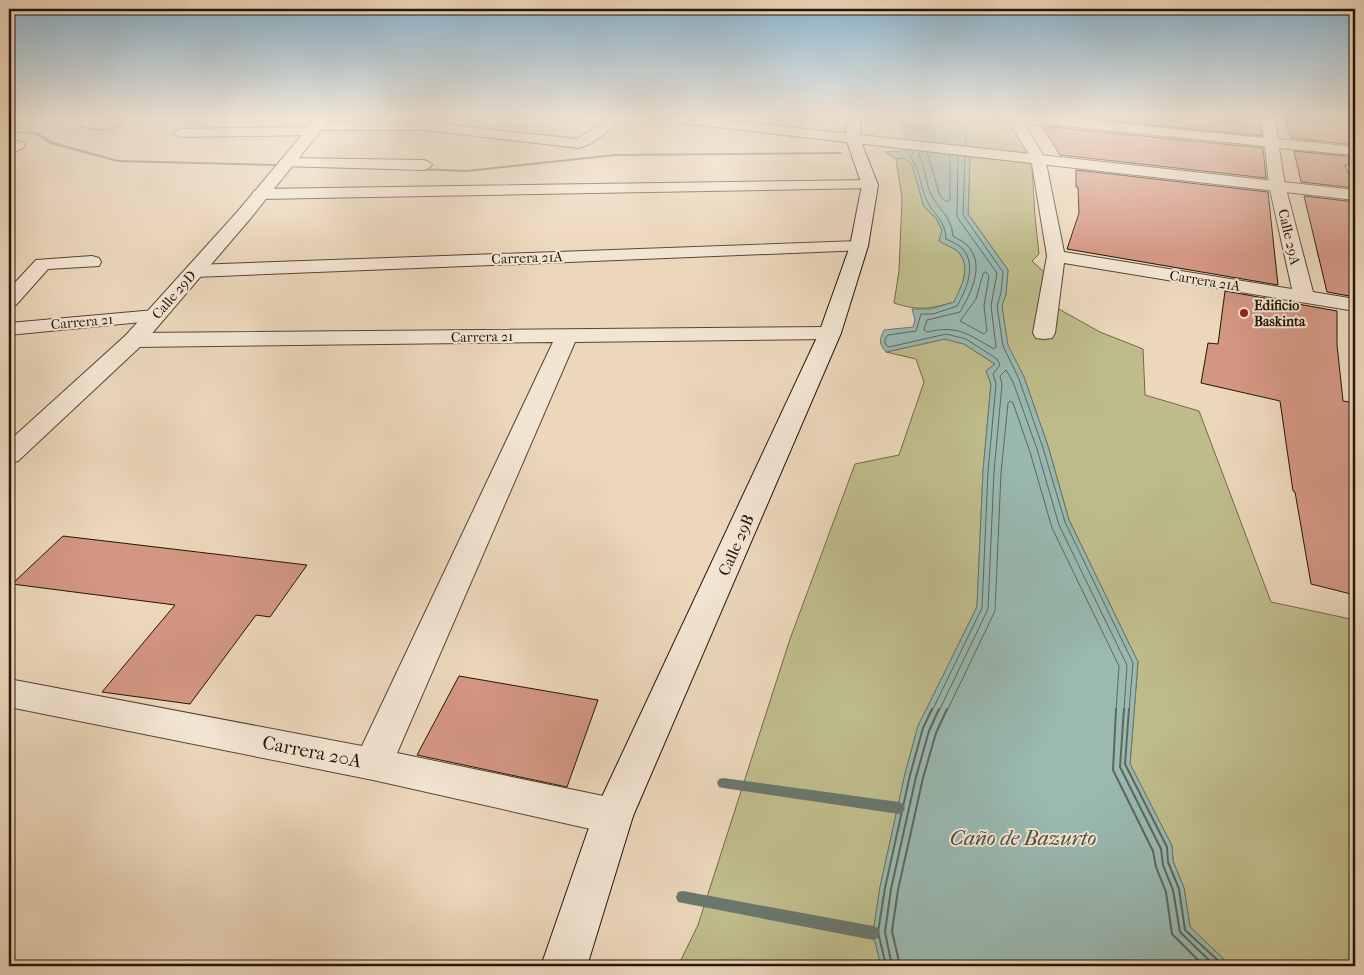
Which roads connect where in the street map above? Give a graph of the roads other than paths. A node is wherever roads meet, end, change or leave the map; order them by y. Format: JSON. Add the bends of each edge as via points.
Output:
{"nodes":[{"id":1,"x":286,"y":163,"type":"edge"},
{"id":2,"x":309,"y":164,"type":"edge"},
{"id":3,"x":867,"y":164,"type":"edge"},
{"id":4,"x":1033,"y":164,"type":"edge"},
{"id":5,"x":1088,"y":164,"type":"edge"},
{"id":6,"x":1274,"y":164,"type":"edge"},
{"id":7,"x":424,"y":166,"type":"dead end"},
{"id":8,"x":870,"y":185,"type":"junction"},
{"id":9,"x":1277,"y":185,"type":"junction"},
{"id":10,"x":260,"y":194,"type":"junction"},
{"id":11,"x":1355,"y":195,"type":"edge"},
{"id":12,"x":859,"y":246,"type":"junction"},
{"id":13,"x":1056,"y":256,"type":"junction"},
{"id":14,"x":92,"y":262,"type":"dead end"},
{"id":15,"x":195,"y":271,"type":"junction"},
{"id":16,"x":1304,"y":297,"type":"junction"},
{"id":17,"x":9,"y":301,"type":"edge"},
{"id":18,"x":1355,"y":305,"type":"edge"},
{"id":19,"x":155,"y":316,"type":"junction"},
{"id":20,"x":9,"y":330,"type":"edge"},
{"id":21,"x":830,"y":333,"type":"junction"},
{"id":22,"x":1044,"y":333,"type":"dead end"},
{"id":23,"x":567,"y":336,"type":"junction"},
{"id":24,"x":134,"y":340,"type":"junction"},
{"id":25,"x":9,"y":455,"type":"edge"},
{"id":26,"x":9,"y":693,"type":"edge"},
{"id":27,"x":373,"y":764,"type":"junction"},
{"id":28,"x":614,"y":816,"type":"junction"},
{"id":29,"x":564,"y":966,"type":"edge"}],
"edges":[{"from":1,"to":10,"type":"street","name":"Calle 29D"},
{"from":2,"to":7,"type":"street"},
{"from":3,"to":8,"type":"street"},
{"from":4,"to":13,"type":"street"},
{"from":5,"to":9,"type":"street"},
{"from":6,"to":9,"type":"street","name":"Calle 29A"},
{"from":8,"to":10,"type":"street"},
{"from":8,"to":12,"type":"street","name":"Calle 29B"},
{"from":9,"to":11,"type":"street"},
{"from":9,"to":16,"type":"street","name":"Calle 29A"},
{"from":10,"to":15,"type":"street","name":"Calle 29D"},
{"from":12,"to":15,"type":"street","name":"Carrera 21A"},
{"from":12,"to":21,"type":"street","name":"Calle 29B"},
{"from":13,"to":16,"type":"street","name":"Carrera 21A"},
{"from":13,"to":22,"type":"street"},
{"from":14,"to":17,"type":"street","via":[[42,264]]},
{"from":15,"to":19,"type":"street","name":"Calle 29D"},
{"from":16,"to":18,"type":"street","name":"Carrera 21A"},
{"from":19,"to":20,"type":"street","name":"Carrera 21"},
{"from":19,"to":24,"type":"street","name":"Calle 29D"},
{"from":21,"to":23,"type":"street","name":"Carrera 21"},
{"from":21,"to":28,"type":"street","name":"Calle 29B"},
{"from":23,"to":24,"type":"street","name":"Carrera 21"},
{"from":23,"to":27,"type":"street"},
{"from":24,"to":25,"type":"street","name":"Calle 29D"},
{"from":26,"to":27,"type":"street","name":"Carrera 20A"},
{"from":27,"to":28,"type":"street","name":"Carrera 20A"},
{"from":28,"to":29,"type":"street","name":"Calle 29B"}]}
